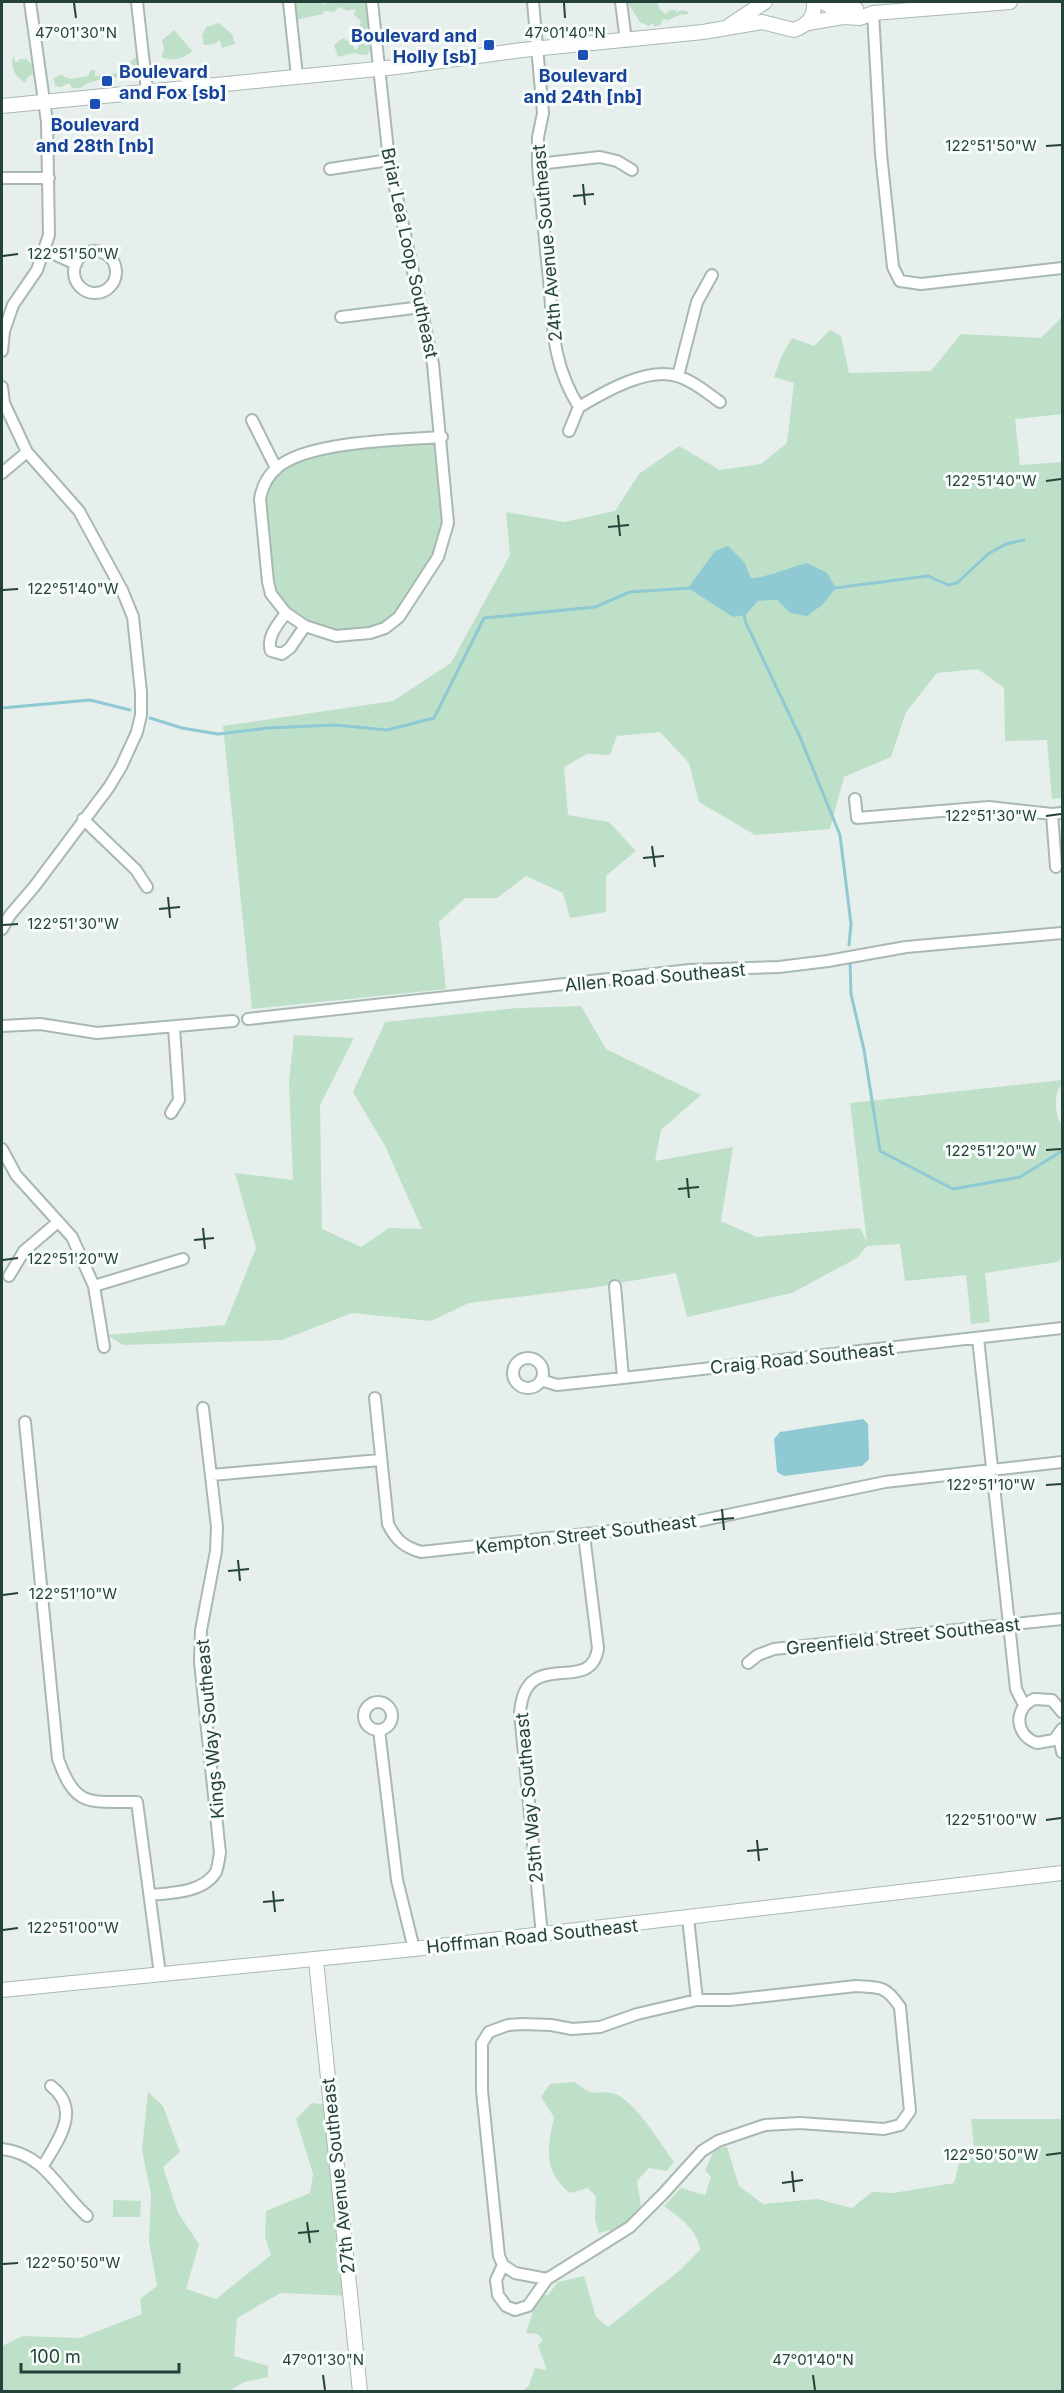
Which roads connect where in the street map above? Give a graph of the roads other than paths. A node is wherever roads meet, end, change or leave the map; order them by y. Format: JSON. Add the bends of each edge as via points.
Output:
{"nodes":[{"id":1,"x":30,"y":2,"type":"edge"},
{"id":2,"x":137,"y":2,"type":"edge"},
{"id":3,"x":290,"y":2,"type":"edge"},
{"id":4,"x":372,"y":2,"type":"edge"},
{"id":5,"x":533,"y":2,"type":"edge"},
{"id":6,"x":621,"y":2,"type":"edge"},
{"id":7,"x":767,"y":2,"type":"edge"},
{"id":8,"x":814,"y":2,"type":"edge"},
{"id":9,"x":823,"y":2,"type":"edge"},
{"id":10,"x":1010,"y":2,"type":"edge"},
{"id":11,"x":873,"y":14,"type":"junction"},
{"id":12,"x":808,"y":23,"type":"junction"},
{"id":13,"x":727,"y":27,"type":"junction"},
{"id":14,"x":779,"y":27,"type":"junction"},
{"id":15,"x":626,"y":41,"type":"junction"},
{"id":16,"x":538,"y":48,"type":"junction"},
{"id":17,"x":380,"y":68,"type":"junction"},
{"id":18,"x":297,"y":76,"type":"junction"},
{"id":19,"x":147,"y":91,"type":"junction"},
{"id":20,"x":44,"y":102,"type":"junction"},
{"id":21,"x":2,"y":106,"type":"edge"},
{"id":22,"x":389,"y":160,"type":"junction"},
{"id":23,"x":538,"y":164,"type":"junction"},
{"id":24,"x":330,"y":169,"type":"dead end"},
{"id":25,"x":632,"y":170,"type":"dead end"},
{"id":26,"x":2,"y":178,"type":"edge"},
{"id":27,"x":50,"y":178,"type":"junction"},
{"id":28,"x":45,"y":250,"type":"junction"},
{"id":29,"x":76,"y":264,"type":"dead end"},
{"id":30,"x":1062,"y":268,"type":"edge"},
{"id":31,"x":711,"y":275,"type":"dead end"},
{"id":32,"x":422,"y":307,"type":"junction"},
{"id":33,"x":341,"y":317,"type":"dead end"},
{"id":34,"x":2,"y":351,"type":"edge"},
{"id":35,"x":678,"y":376,"type":"junction"},
{"id":36,"x":2,"y":387,"type":"edge"},
{"id":37,"x":720,"y":402,"type":"dead end"},
{"id":38,"x":579,"y":407,"type":"junction"},
{"id":39,"x":252,"y":420,"type":"dead end"},
{"id":40,"x":568,"y":431,"type":"dead end"},
{"id":41,"x":442,"y":437,"type":"junction"},
{"id":42,"x":27,"y":452,"type":"junction"},
{"id":43,"x":276,"y":468,"type":"junction"},
{"id":44,"x":2,"y":473,"type":"edge"},
{"id":45,"x":286,"y":613,"type":"junction"},
{"id":46,"x":305,"y":626,"type":"junction"},
{"id":47,"x":855,"y":799,"type":"dead end"},
{"id":48,"x":1057,"y":813,"type":"edge"},
{"id":49,"x":83,"y":819,"type":"junction"},
{"id":50,"x":1056,"y":867,"type":"dead end"},
{"id":51,"x":147,"y":887,"type":"dead end"},
{"id":52,"x":2,"y":929,"type":"edge"},
{"id":53,"x":1062,"y":933,"type":"edge"},
{"id":54,"x":248,"y":1019,"type":"dead end"},
{"id":55,"x":233,"y":1021,"type":"dead end"},
{"id":56,"x":2,"y":1026,"type":"edge"},
{"id":57,"x":174,"y":1027,"type":"junction"},
{"id":58,"x":171,"y":1113,"type":"dead end"},
{"id":59,"x":2,"y":1149,"type":"edge"},
{"id":60,"x":58,"y":1222,"type":"junction"},
{"id":61,"x":183,"y":1259,"type":"dead end"},
{"id":62,"x":9,"y":1276,"type":"dead end"},
{"id":63,"x":94,"y":1286,"type":"junction"},
{"id":64,"x":615,"y":1286,"type":"dead end"},
{"id":65,"x":1062,"y":1328,"type":"edge"},
{"id":66,"x":978,"y":1338,"type":"junction"},
{"id":67,"x":104,"y":1347,"type":"dead end"},
{"id":68,"x":623,"y":1378,"type":"junction"},
{"id":69,"x":542,"y":1380,"type":"dead end"},
{"id":70,"x":375,"y":1398,"type":"dead end"},
{"id":71,"x":203,"y":1408,"type":"dead end"},
{"id":72,"x":25,"y":1422,"type":"dead end"},
{"id":73,"x":380,"y":1460,"type":"junction"},
{"id":74,"x":1062,"y":1462,"type":"edge"},
{"id":75,"x":993,"y":1468,"type":"junction"},
{"id":76,"x":212,"y":1476,"type":"junction"},
{"id":77,"x":584,"y":1535,"type":"junction"},
{"id":78,"x":1062,"y":1619,"type":"edge"},
{"id":79,"x":1009,"y":1624,"type":"junction"},
{"id":80,"x":748,"y":1663,"type":"dead end"},
{"id":81,"x":1024,"y":1705,"type":"junction"},
{"id":82,"x":1062,"y":1712,"type":"edge"},
{"id":83,"x":379,"y":1730,"type":"dead end"},
{"id":84,"x":1060,"y":1732,"type":"edge"},
{"id":85,"x":1062,"y":1752,"type":"edge"},
{"id":86,"x":1062,"y":1873,"type":"edge"},
{"id":87,"x":150,"y":1895,"type":"junction"},
{"id":88,"x":688,"y":1918,"type":"junction"},
{"id":89,"x":542,"y":1935,"type":"junction"},
{"id":90,"x":414,"y":1949,"type":"junction"},
{"id":91,"x":316,"y":1960,"type":"junction"},
{"id":92,"x":160,"y":1974,"type":"junction"},
{"id":93,"x":2,"y":1990,"type":"edge"},
{"id":94,"x":697,"y":2000,"type":"junction"},
{"id":95,"x":51,"y":2086,"type":"dead end"},
{"id":96,"x":2,"y":2149,"type":"edge"},
{"id":97,"x":44,"y":2166,"type":"junction"},
{"id":98,"x":87,"y":2216,"type":"dead end"},
{"id":99,"x":503,"y":2265,"type":"junction"},
{"id":100,"x":547,"y":2279,"type":"junction"},
{"id":101,"x":360,"y":2391,"type":"edge"}],
"edges":[{"from":1,"to":20,"type":"street"},
{"from":2,"to":19,"type":"street"},
{"from":3,"to":18,"type":"street"},
{"from":4,"to":17,"type":"street","name":"Briar Lea Loop Southeast"},
{"from":5,"to":16,"type":"street","name":"24th Avenue Southeast"},
{"from":6,"to":15,"type":"street"},
{"from":7,"to":13,"type":"street"},
{"from":7,"to":14,"type":"street","via":[[769,15]]},
{"from":8,"to":12,"type":"street"},
{"from":9,"to":11,"type":"street"},
{"from":10,"to":11,"type":"street"},
{"from":11,"to":12,"type":"street"},
{"from":11,"to":30,"type":"street","via":[[881,154],[893,267],[900,281],[921,284]]},
{"from":12,"to":14,"type":"street","via":[[794,30]]},
{"from":13,"to":14,"type":"street","via":[[762,22]]},
{"from":13,"to":15,"type":"street"},
{"from":15,"to":16,"type":"street"},
{"from":16,"to":17,"type":"street"},
{"from":16,"to":23,"type":"street","name":"24th Avenue Southeast","via":[[543,113]]},
{"from":17,"to":18,"type":"street"},
{"from":17,"to":22,"type":"street","name":"Briar Lea Loop Southeast"},
{"from":18,"to":19,"type":"street"},
{"from":19,"to":20,"type":"street"},
{"from":20,"to":21,"type":"street"},
{"from":20,"to":27,"type":"street"},
{"from":22,"to":24,"type":"street"},
{"from":22,"to":32,"type":"street","name":"Briar Lea Loop Southeast"},
{"from":23,"to":25,"type":"street","via":[[600,157]]},
{"from":23,"to":38,"type":"street","name":"24th Avenue Southeast","via":[[558,363]]},
{"from":26,"to":27,"type":"street"},
{"from":27,"to":28,"type":"street"},
{"from":28,"to":29,"type":"street"},
{"from":28,"to":34,"type":"street","via":[[37,270],[13,305]]},
{"from":31,"to":35,"type":"street","via":[[697,302]]},
{"from":32,"to":33,"type":"street"},
{"from":32,"to":41,"type":"street","name":"Briar Lea Loop Southeast"},
{"from":35,"to":37,"type":"street"},
{"from":35,"to":38,"type":"street","via":[[642,378],[613,387]]},
{"from":36,"to":42,"type":"street","via":[[4,403]]},
{"from":38,"to":40,"type":"street"},
{"from":39,"to":43,"type":"street"},
{"from":41,"to":43,"type":"street","via":[[328,448]]},
{"from":41,"to":46,"type":"street","name":"Briar Lea Loop Southeast","via":[[448,523],[445,537],[438,557],[399,617],[385,628],[355,635],[336,636]]},
{"from":42,"to":44,"type":"street"},
{"from":42,"to":49,"type":"street","via":[[79,511],[133,617],[141,692],[137,732],[109,787]]},
{"from":43,"to":45,"type":"street","name":"Briar Lea Loop Southeast","via":[[262,488],[260,499],[268,582]]},
{"from":45,"to":46,"type":"street","name":"Briar Lea Loop Southeast"},
{"from":45,"to":46,"type":"street","via":[[270,638],[271,651],[282,654]]},
{"from":47,"to":48,"type":"street","via":[[857,818],[989,807]]},
{"from":48,"to":50,"type":"street"},
{"from":49,"to":51,"type":"street","via":[[136,870]]},
{"from":49,"to":52,"type":"street"},
{"from":53,"to":54,"type":"street","name":"Allen Road Southeast","via":[[906,946],[779,967],[690,970]]},
{"from":55,"to":57,"type":"street"},
{"from":56,"to":57,"type":"street","via":[[39,1024],[97,1033]]},
{"from":57,"to":58,"type":"street","via":[[179,1100]]},
{"from":59,"to":60,"type":"street","via":[[16,1175]]},
{"from":60,"to":62,"type":"street","via":[[24,1251]]},
{"from":60,"to":63,"type":"street","via":[[72,1237]]},
{"from":61,"to":63,"type":"street"},
{"from":63,"to":67,"type":"street"},
{"from":64,"to":68,"type":"street"},
{"from":65,"to":66,"type":"street","name":"Craig Road Southeast"},
{"from":66,"to":68,"type":"street","name":"Craig Road Southeast"},
{"from":66,"to":75,"type":"street"},
{"from":68,"to":69,"type":"street","name":"Craig Road Southeast","via":[[557,1384]]},
{"from":70,"to":73,"type":"street","name":"Kempton Street Southeast"},
{"from":71,"to":76,"type":"street","name":"Kings Way Southeast"},
{"from":72,"to":87,"type":"street","via":[[58,1759],[66,1782],[78,1796],[91,1801],[137,1802]]},
{"from":73,"to":76,"type":"street"},
{"from":73,"to":77,"type":"street","name":"Kempton Street Southeast","via":[[388,1524],[396,1539],[408,1548],[436,1552]]},
{"from":74,"to":75,"type":"street","name":"Kempton Street Southeast"},
{"from":75,"to":77,"type":"street","name":"Kempton Street Southeast","via":[[885,1482],[694,1522]]},
{"from":75,"to":79,"type":"street"},
{"from":76,"to":87,"type":"street","name":"Kings Way Southeast","via":[[216,1551],[204,1608],[200,1662],[220,1853],[216,1871],[204,1884]]},
{"from":77,"to":89,"type":"street","name":"25th Way Southeast","via":[[597,1657],[583,1671],[532,1680],[521,1696]]},
{"from":78,"to":79,"type":"street","name":"Greenfield Street Southeast"},
{"from":79,"to":80,"type":"street","name":"Greenfield Street Southeast","via":[[774,1649]]},
{"from":79,"to":81,"type":"street","via":[[1016,1689]]},
{"from":81,"to":82,"type":"street","via":[[1046,1698],[1057,1703]]},
{"from":81,"to":84,"type":"street","via":[[1018,1722],[1026,1738],[1043,1743]]},
{"from":83,"to":90,"type":"street","via":[[397,1880]]},
{"from":84,"to":85,"type":"street"},
{"from":86,"to":88,"type":"street","name":"Hoffman Road Southeast"},
{"from":87,"to":92,"type":"street"},
{"from":88,"to":89,"type":"street","name":"Hoffman Road Southeast"},
{"from":88,"to":94,"type":"street"},
{"from":89,"to":90,"type":"street","name":"Hoffman Road Southeast"},
{"from":90,"to":91,"type":"street","name":"Hoffman Road Southeast"},
{"from":91,"to":92,"type":"street","name":"Hoffman Road Southeast"},
{"from":91,"to":101,"type":"street","name":"27th Avenue Southeast"},
{"from":92,"to":93,"type":"street","name":"Hoffman Road Southeast"},
{"from":94,"to":99,"type":"street","via":[[600,2027],[515,2025],[489,2032],[482,2043],[482,2091]]},
{"from":94,"to":100,"type":"street","via":[[880,1987],[891,1993],[900,2007],[910,2110],[900,2125],[884,2129],[800,2123],[765,2125],[718,2141],[702,2151],[630,2227]]},
{"from":95,"to":97,"type":"street","via":[[66,2107],[64,2131]]},
{"from":96,"to":97,"type":"street"},
{"from":97,"to":98,"type":"street"},
{"from":99,"to":100,"type":"street","via":[[515,2273]]},
{"from":99,"to":100,"type":"street","via":[[496,2280],[498,2295],[514,2310],[528,2306]]}]}
